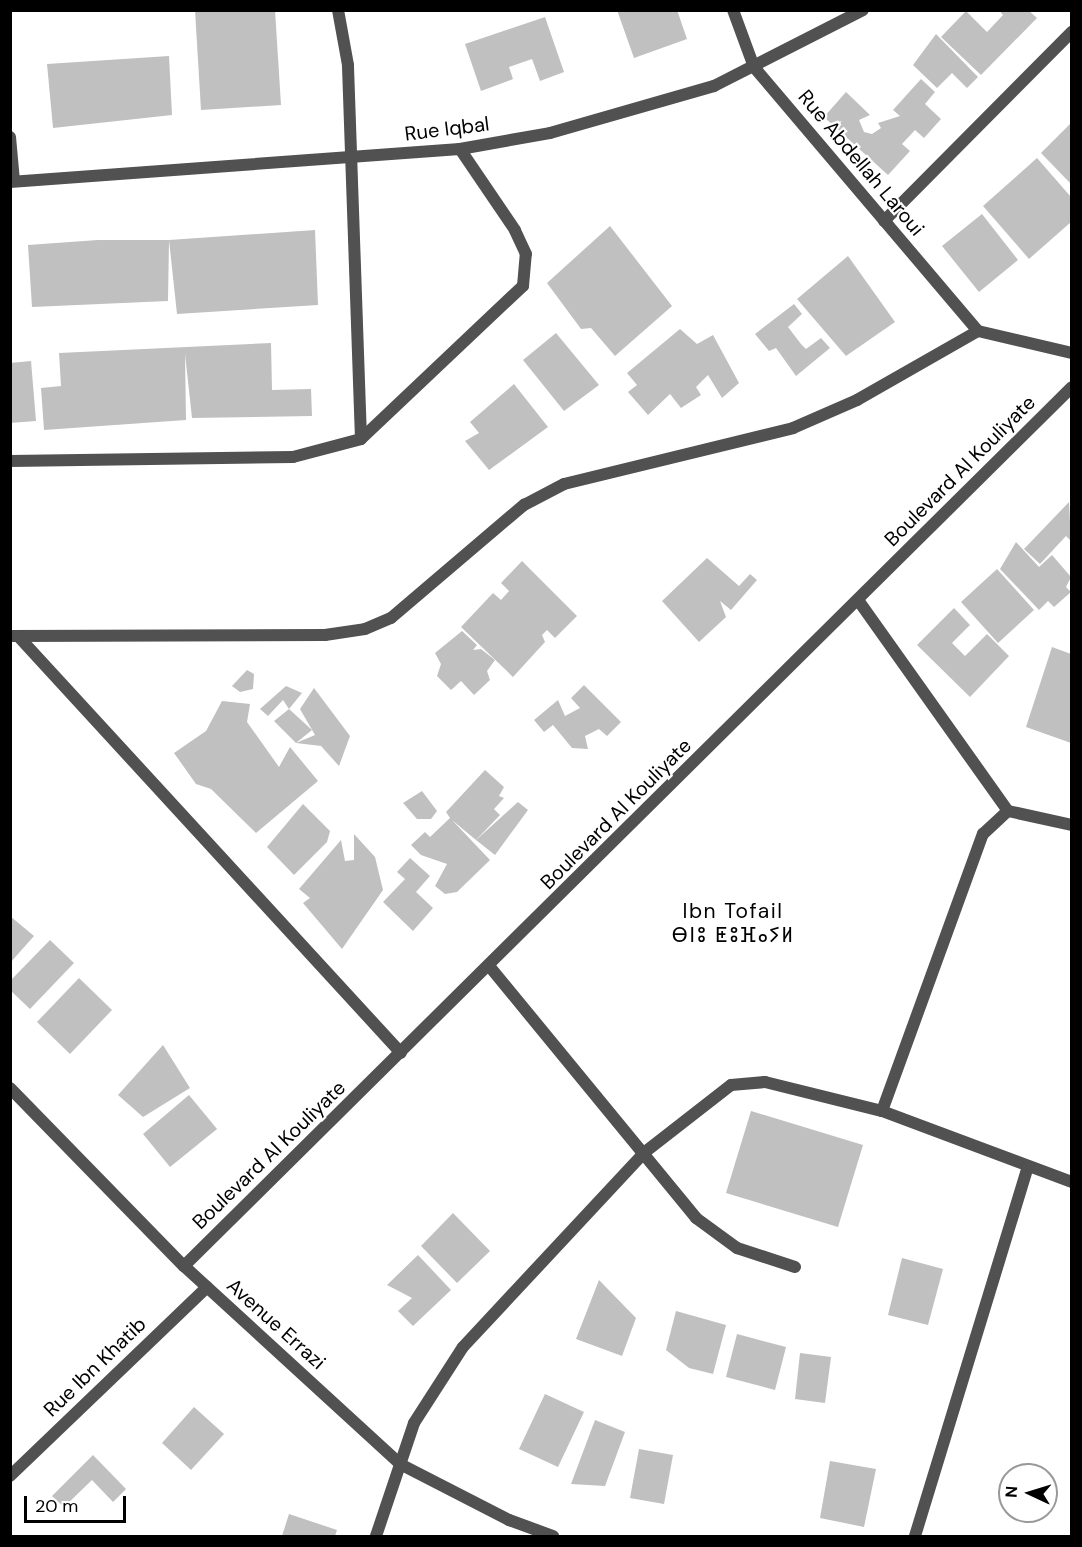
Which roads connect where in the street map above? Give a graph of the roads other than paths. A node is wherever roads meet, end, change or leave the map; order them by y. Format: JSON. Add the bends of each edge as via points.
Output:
{"nodes":[{"id":1,"x":338,"y":10,"type":"edge"},
{"id":2,"x":733,"y":10,"type":"edge"},
{"id":3,"x":863,"y":10,"type":"edge"},
{"id":4,"x":1071,"y":33,"type":"edge"},
{"id":5,"x":754,"y":67,"type":"junction"},
{"id":6,"x":10,"y":137,"type":"edge"},
{"id":7,"x":460,"y":149,"type":"junction"},
{"id":8,"x":353,"y":157,"type":"junction"},
{"id":9,"x":12,"y":182,"type":"edge"},
{"id":10,"x":884,"y":221,"type":"junction"},
{"id":11,"x":978,"y":331,"type":"junction"},
{"id":12,"x":1071,"y":353,"type":"edge"},
{"id":13,"x":1071,"y":387,"type":"edge"},
{"id":14,"x":362,"y":439,"type":"junction"},
{"id":15,"x":10,"y":461,"type":"edge"},
{"id":16,"x":858,"y":600,"type":"junction"},
{"id":17,"x":14,"y":636,"type":"edge"},
{"id":18,"x":1008,"y":811,"type":"junction"},
{"id":19,"x":1071,"y":825,"type":"edge"},
{"id":20,"x":490,"y":967,"type":"junction"},
{"id":21,"x":401,"y":1053,"type":"junction"},
{"id":22,"x":10,"y":1088,"type":"edge"},
{"id":23,"x":882,"y":1111,"type":"junction"},
{"id":24,"x":645,"y":1152,"type":"junction"},
{"id":25,"x":1028,"y":1167,"type":"junction"},
{"id":26,"x":1071,"y":1182,"type":"edge"},
{"id":27,"x":184,"y":1266,"type":"junction"},
{"id":28,"x":795,"y":1267,"type":"dead end"},
{"id":29,"x":207,"y":1287,"type":"junction"},
{"id":30,"x":400,"y":1464,"type":"junction"},
{"id":31,"x":10,"y":1476,"type":"edge"},
{"id":32,"x":376,"y":1536,"type":"edge"},
{"id":33,"x":554,"y":1536,"type":"edge"},
{"id":34,"x":915,"y":1536,"type":"edge"}],
"edges":[{"from":1,"to":8,"type":"street","via":[[348,65]]},
{"from":2,"to":5,"type":"street","name":"Rue Abdellah Laroui"},
{"from":3,"to":5,"type":"street","name":"Rue Iqbal"},
{"from":4,"to":10,"type":"street"},
{"from":5,"to":7,"type":"street","name":"Rue Iqbal","via":[[714,86],[550,133]]},
{"from":5,"to":10,"type":"street","name":"Rue Abdellah Laroui"},
{"from":6,"to":9,"type":"street"},
{"from":7,"to":8,"type":"street","name":"Rue Iqbal"},
{"from":7,"to":14,"type":"street","via":[[515,230],[526,255],[523,286]]},
{"from":8,"to":9,"type":"street","name":"Rue Iqbal"},
{"from":8,"to":14,"type":"street"},
{"from":10,"to":11,"type":"street","name":"Rue Abdellah Laroui"},
{"from":11,"to":12,"type":"street"},
{"from":11,"to":17,"type":"street","via":[[857,400],[793,428],[564,484],[524,506],[391,618],[365,629],[325,635]]},
{"from":13,"to":16,"type":"street","name":"Boulevard Al Kouliyate"},
{"from":14,"to":15,"type":"street","via":[[293,457]]},
{"from":16,"to":18,"type":"street"},
{"from":16,"to":20,"type":"street","name":"Boulevard Al Kouliyate"},
{"from":17,"to":21,"type":"street"},
{"from":18,"to":19,"type":"street"},
{"from":18,"to":23,"type":"street","via":[[983,834]]},
{"from":20,"to":21,"type":"street","name":"Boulevard Al Kouliyate"},
{"from":20,"to":24,"type":"street"},
{"from":21,"to":27,"type":"street","name":"Boulevard Al Kouliyate"},
{"from":22,"to":27,"type":"street","name":"Avenue Errazi"},
{"from":23,"to":24,"type":"street","via":[[748,1082],[731,1085]]},
{"from":23,"to":25,"type":"street"},
{"from":24,"to":28,"type":"street","via":[[717,1237]]},
{"from":24,"to":30,"type":"street","via":[[463,1347],[414,1423]]},
{"from":25,"to":26,"type":"street"},
{"from":25,"to":34,"type":"street"},
{"from":27,"to":29,"type":"street","name":"Avenue Errazi"},
{"from":29,"to":30,"type":"street","name":"Avenue Errazi"},
{"from":29,"to":31,"type":"street","name":"Rue Ibn Khatib"},
{"from":30,"to":32,"type":"street"},
{"from":30,"to":33,"type":"street","name":"Avenue Errazi","via":[[509,1520]]}]}
